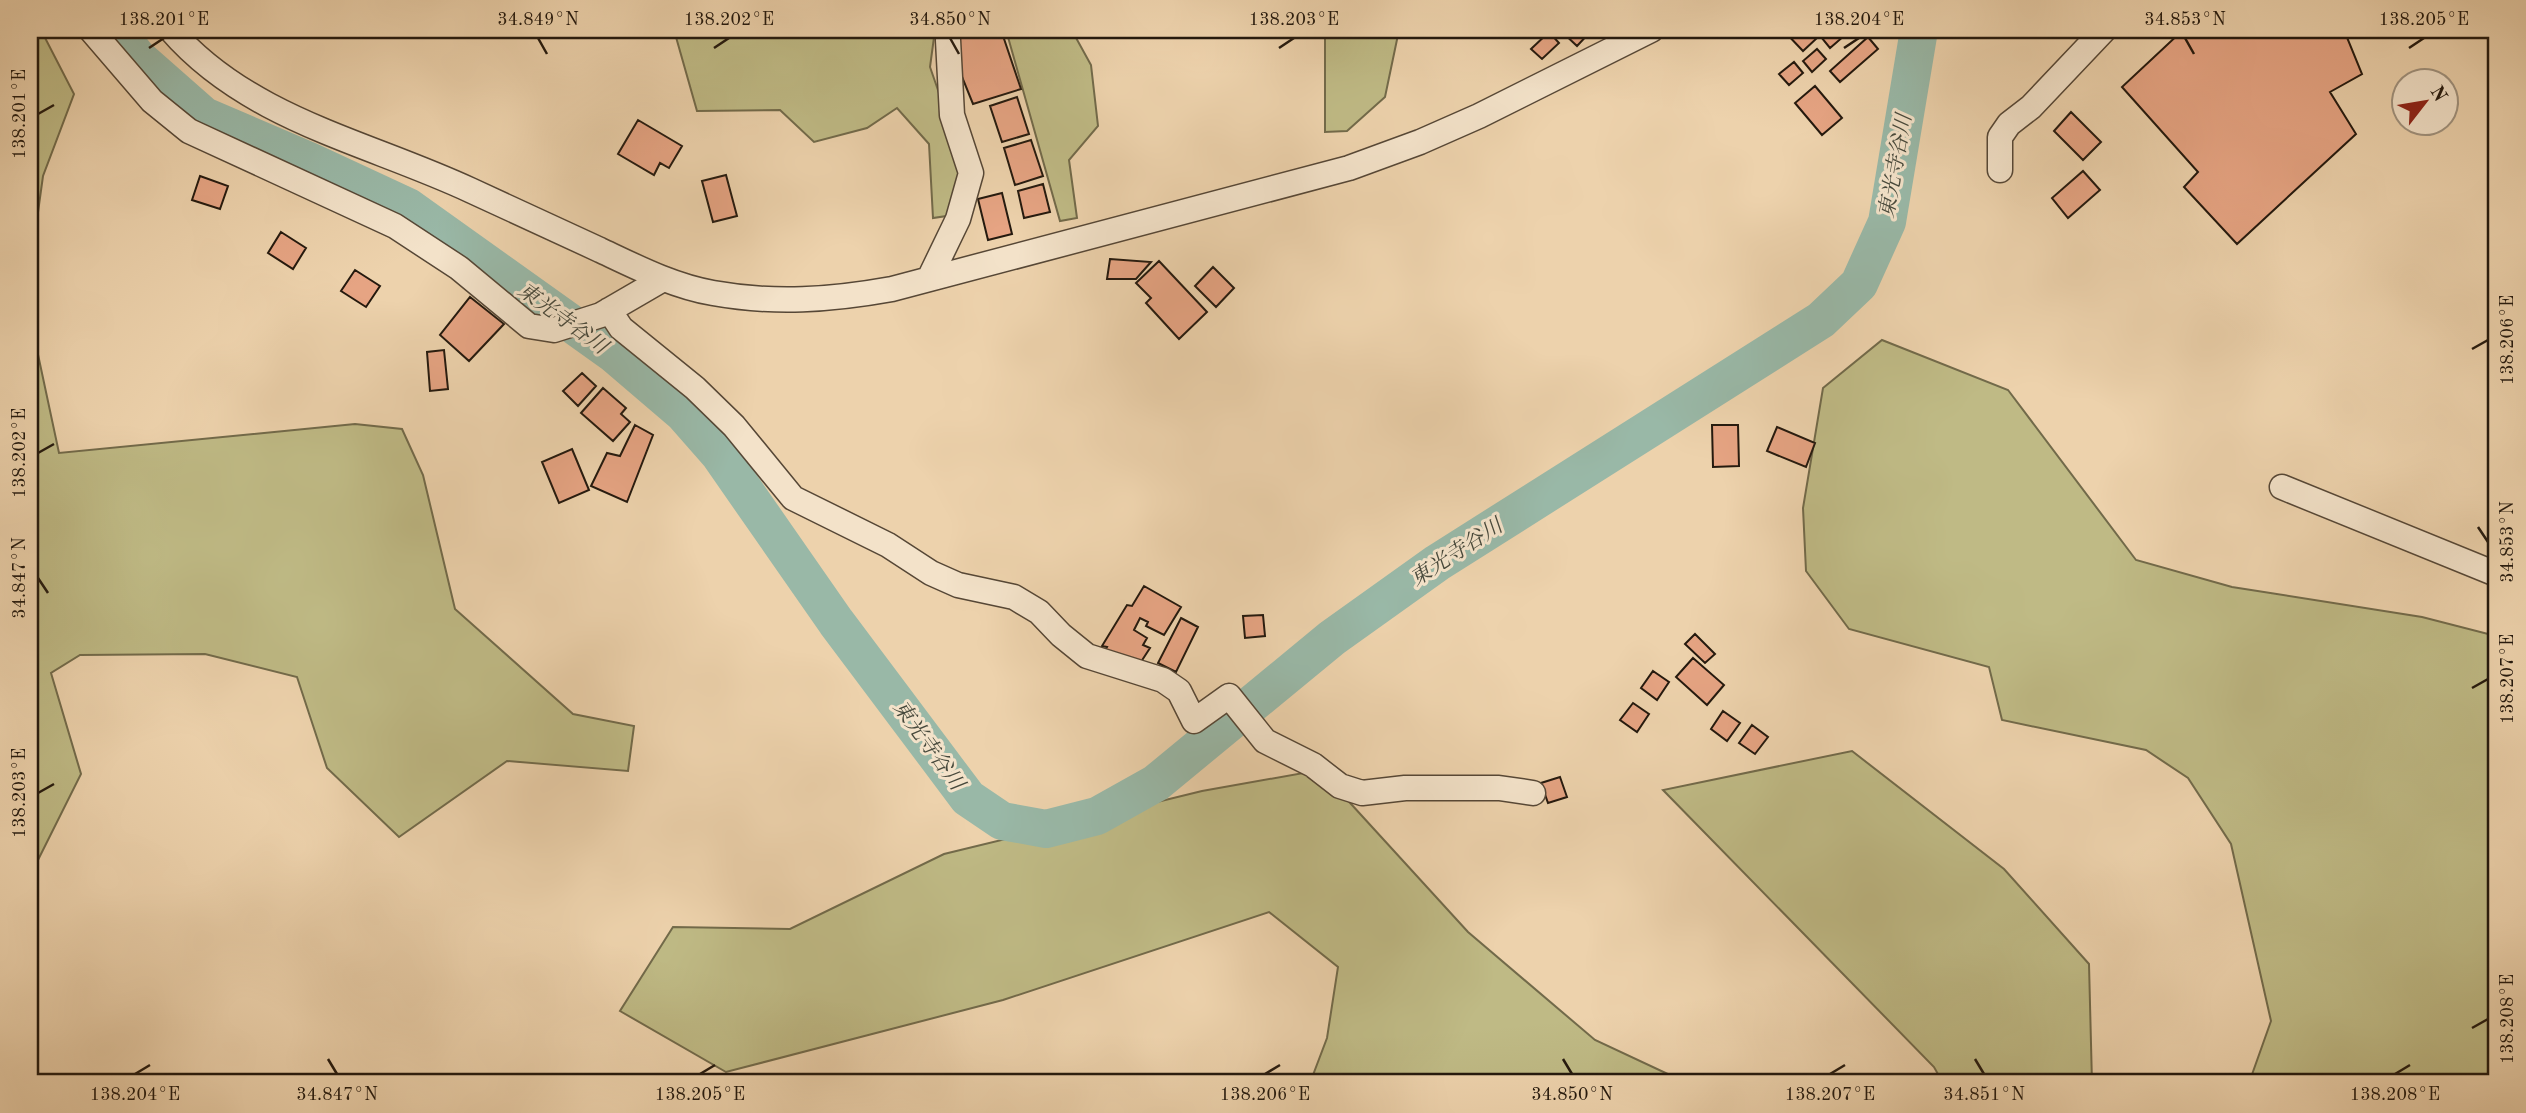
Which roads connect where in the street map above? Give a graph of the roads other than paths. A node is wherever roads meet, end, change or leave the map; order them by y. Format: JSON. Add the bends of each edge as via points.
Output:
{"nodes":[{"id":1,"x":91,"y":30,"type":"edge"},
{"id":2,"x":171,"y":30,"type":"edge"},
{"id":3,"x":1651,"y":30,"type":"edge"},
{"id":4,"x":2104,"y":30,"type":"edge"},
{"id":5,"x":948,"y":40,"type":"dead end"},
{"id":6,"x":2000,"y":170,"type":"dead end"},
{"id":7,"x":663,"y":279,"type":"junction"},
{"id":8,"x":929,"y":279,"type":"junction"},
{"id":9,"x":605,"y":312,"type":"junction"},
{"id":10,"x":2282,"y":487,"type":"dead end"},
{"id":11,"x":2496,"y":573,"type":"edge"},
{"id":12,"x":1532,"y":793,"type":"dead end"}],
"edges":[{"from":1,"to":9,"type":"street","via":[[152,101],[189,131],[395,226],[459,268],[529,326],[554,330]]},
{"from":2,"to":7,"type":"street","via":[[191,53],[267,105],[461,186]]},
{"from":3,"to":8,"type":"street","via":[[1479,116],[1349,169]]},
{"from":4,"to":6,"type":"street","via":[[2000,137]]},
{"from":5,"to":8,"type":"street","via":[[952,115],[971,173],[958,219]]},
{"from":7,"to":8,"type":"street","via":[[711,293],[806,301]]},
{"from":7,"to":9,"type":"street"},
{"from":9,"to":12,"type":"street","via":[[734,426],[793,498],[888,545],[931,573],[958,585],[1014,597],[1039,612],[1087,656],[1163,680],[1179,691],[1194,722],[1229,696],[1265,741],[1313,765],[1340,786],[1362,793],[1405,788],[1499,788]]},
{"from":10,"to":11,"type":"street"}]}
